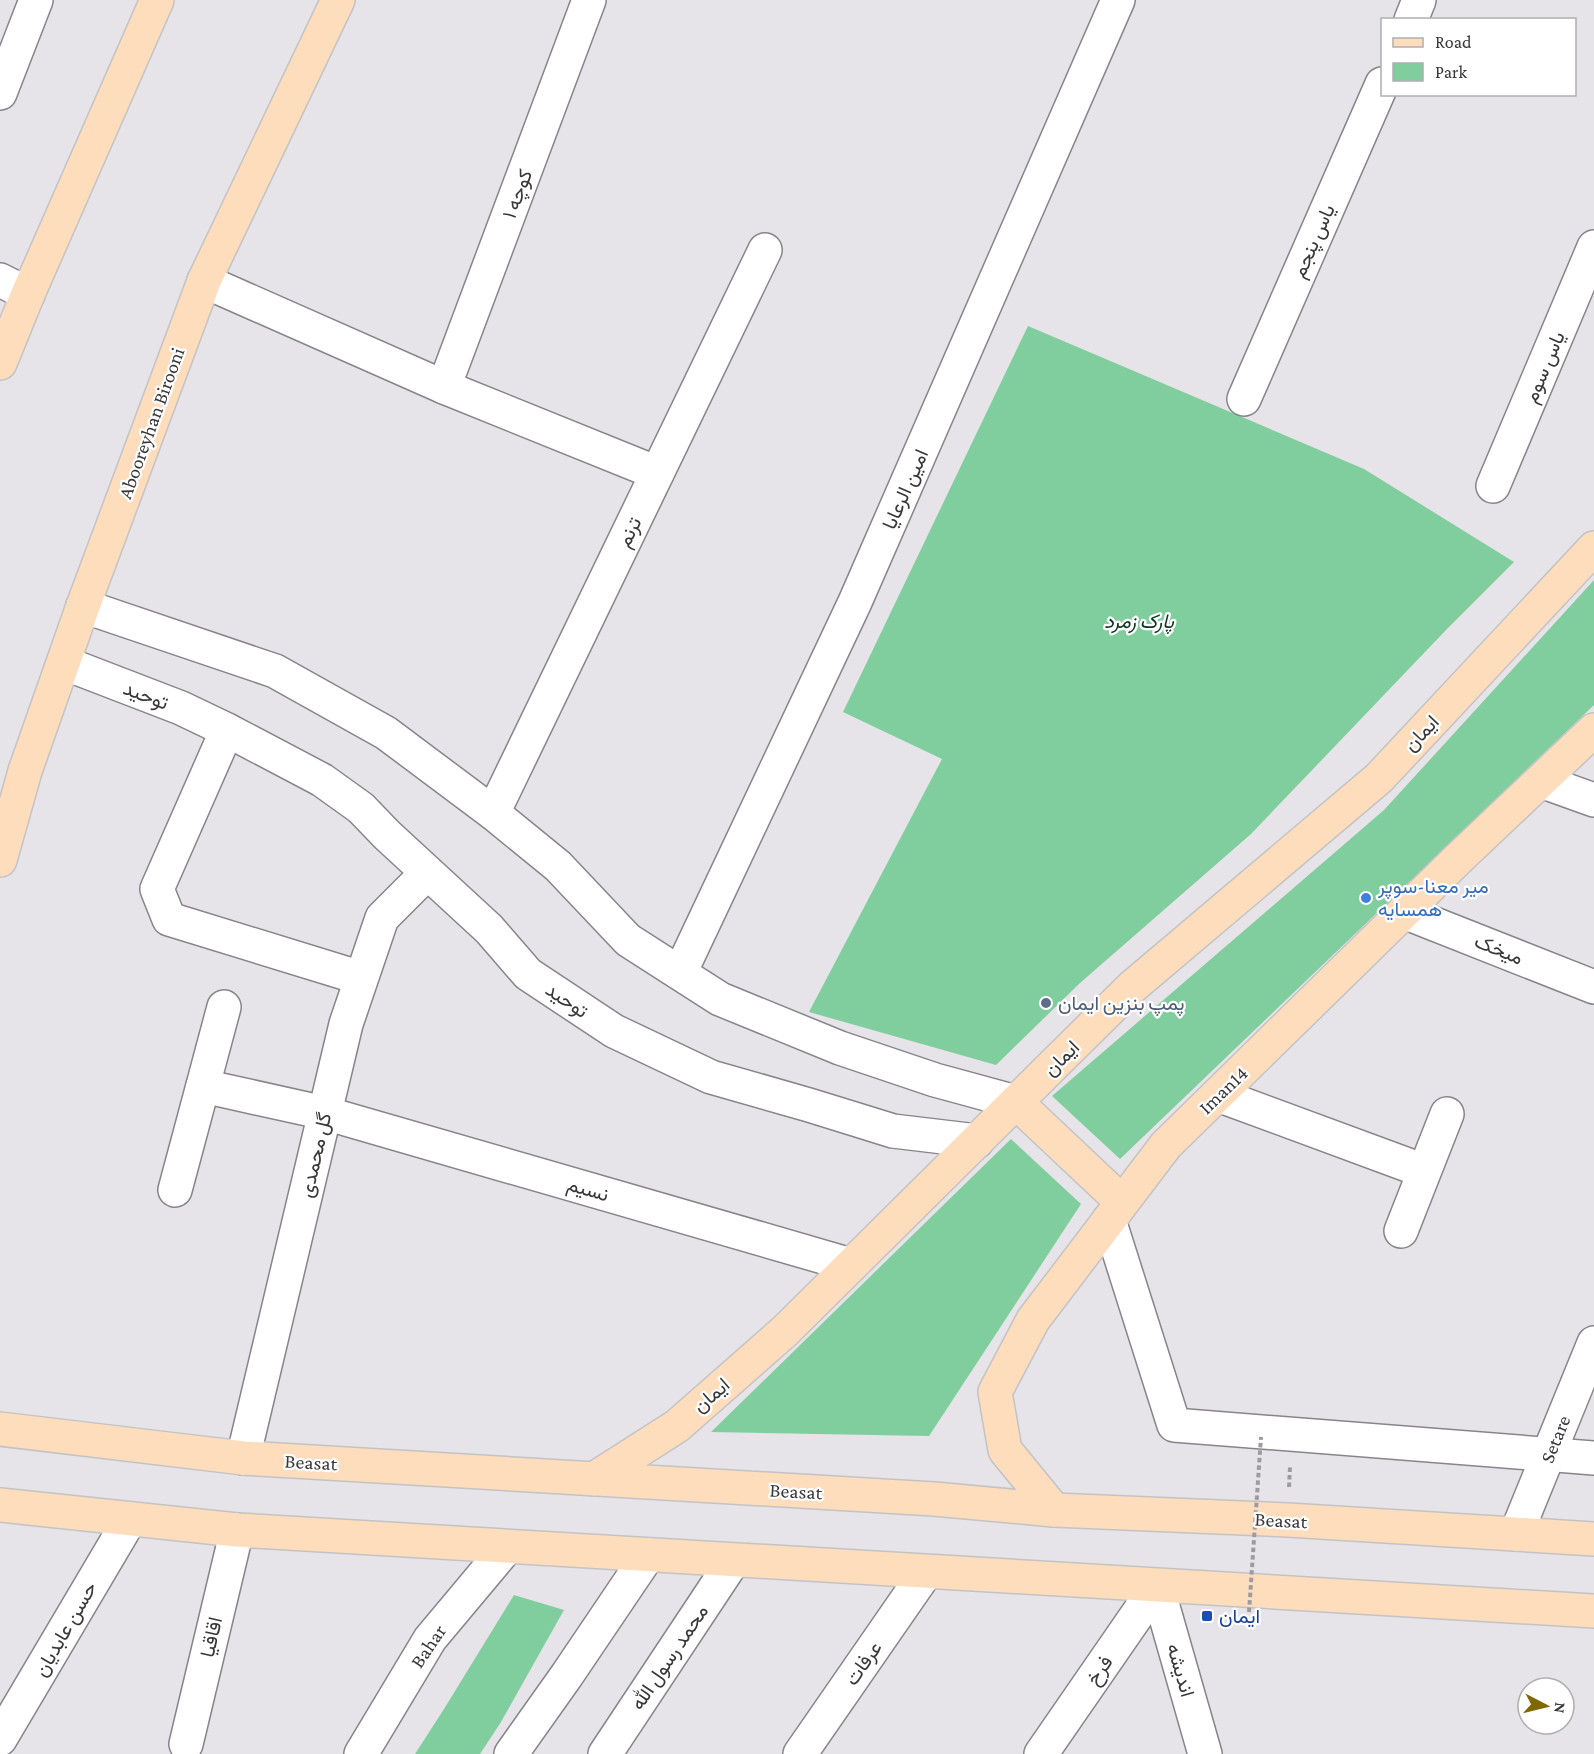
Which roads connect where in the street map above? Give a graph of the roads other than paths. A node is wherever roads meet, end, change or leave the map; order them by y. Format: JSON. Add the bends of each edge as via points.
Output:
{"nodes":[{"id":1,"x":36,"y":0,"type":"edge"},
{"id":2,"x":157,"y":0,"type":"edge"},
{"id":3,"x":338,"y":0,"type":"edge"},
{"id":4,"x":590,"y":0,"type":"edge"},
{"id":5,"x":1118,"y":0,"type":"edge"},
{"id":6,"x":1419,"y":0,"type":"edge"},
{"id":7,"x":1412,"y":18,"type":"edge"},
{"id":8,"x":1381,"y":89,"type":"edge"},
{"id":9,"x":0,"y":93,"type":"edge"},
{"id":10,"x":1594,"y":247,"type":"edge"},
{"id":11,"x":765,"y":250,"type":"dead end"},
{"id":12,"x":204,"y":281,"type":"junction"},
{"id":13,"x":14,"y":287,"type":"edge"},
{"id":14,"x":0,"y":363,"type":"edge"},
{"id":15,"x":444,"y":387,"type":"junction"},
{"id":16,"x":1244,"y":399,"type":"dead end"},
{"id":17,"x":657,"y":473,"type":"junction"},
{"id":18,"x":1493,"y":486,"type":"dead end"},
{"id":19,"x":1594,"y":549,"type":"edge"},
{"id":20,"x":83,"y":606,"type":"junction"},
{"id":21,"x":64,"y":663,"type":"junction"},
{"id":22,"x":227,"y":730,"type":"junction"},
{"id":23,"x":1594,"y":730,"type":"edge"},
{"id":24,"x":1541,"y":781,"type":"junction"},
{"id":25,"x":1594,"y":800,"type":"edge"},
{"id":26,"x":493,"y":813,"type":"junction"},
{"id":27,"x":0,"y":860,"type":"edge"},
{"id":28,"x":427,"y":873,"type":"junction"},
{"id":29,"x":1404,"y":912,"type":"junction"},
{"id":30,"x":680,"y":973,"type":"junction"},
{"id":31,"x":361,"y":978,"type":"junction"},
{"id":32,"x":1594,"y":987,"type":"edge"},
{"id":33,"x":224,"y":1007,"type":"dead end"},
{"id":34,"x":203,"y":1086,"type":"junction"},
{"id":35,"x":1218,"y":1095,"type":"junction"},
{"id":36,"x":1016,"y":1102,"type":"junction"},
{"id":37,"x":325,"y":1113,"type":"junction"},
{"id":38,"x":1446,"y":1114,"type":"dead end"},
{"id":39,"x":977,"y":1141,"type":"junction"},
{"id":40,"x":1424,"y":1171,"type":"junction"},
{"id":41,"x":175,"y":1190,"type":"dead end"},
{"id":42,"x":1116,"y":1211,"type":"junction"},
{"id":43,"x":1401,"y":1231,"type":"dead end"},
{"id":44,"x":851,"y":1265,"type":"junction"},
{"id":45,"x":1594,"y":1343,"type":"edge"},
{"id":46,"x":6,"y":1426,"type":"edge"},
{"id":47,"x":1549,"y":1454,"type":"junction"},
{"id":48,"x":243,"y":1458,"type":"junction"},
{"id":49,"x":1594,"y":1458,"type":"edge"},
{"id":50,"x":594,"y":1479,"type":"junction"},
{"id":51,"x":0,"y":1505,"type":"edge"},
{"id":52,"x":1054,"y":1510,"type":"junction"},
{"id":53,"x":130,"y":1519,"type":"junction"},
{"id":54,"x":237,"y":1530,"type":"junction"},
{"id":55,"x":1516,"y":1534,"type":"junction"},
{"id":56,"x":1594,"y":1539,"type":"edge"},
{"id":57,"x":507,"y":1547,"type":"junction"},
{"id":58,"x":648,"y":1555,"type":"junction"},
{"id":59,"x":733,"y":1561,"type":"junction"},
{"id":60,"x":926,"y":1572,"type":"junction"},
{"id":61,"x":1157,"y":1586,"type":"junction"},
{"id":62,"x":1594,"y":1611,"type":"edge"},
{"id":63,"x":0,"y":1739,"type":"edge"},
{"id":64,"x":186,"y":1744,"type":"dead end"},
{"id":65,"x":361,"y":1754,"type":"edge"},
{"id":66,"x":511,"y":1754,"type":"edge"},
{"id":67,"x":605,"y":1754,"type":"edge"},
{"id":68,"x":800,"y":1754,"type":"edge"},
{"id":69,"x":1041,"y":1754,"type":"edge"},
{"id":70,"x":1204,"y":1754,"type":"edge"}],
"edges":[{"from":1,"to":9,"type":"street"},
{"from":2,"to":13,"type":"main road"},
{"from":3,"to":12,"type":"main road","name":"Abooreyhan Birooni"},
{"from":4,"to":15,"type":"street","name":"کوچه ۱"},
{"from":5,"to":30,"type":"street","name":"امین الرعایا","via":[[855,602]]},
{"from":6,"to":7,"type":"street"},
{"from":8,"to":16,"type":"street","name":"یاس پنجم"},
{"from":10,"to":18,"type":"street","name":"یاس سوم"},
{"from":11,"to":17,"type":"street","name":"ترنم"},
{"from":12,"to":15,"type":"street"},
{"from":12,"to":20,"type":"main road","name":"Abooreyhan Birooni"},
{"from":13,"to":14,"type":"main road"},
{"from":15,"to":17,"type":"street"},
{"from":17,"to":26,"type":"street","name":"ترنم"},
{"from":19,"to":36,"type":"main road","name":"ایمان","via":[[1379,778],[1132,987]]},
{"from":20,"to":21,"type":"main road","name":"Abooreyhan Birooni"},
{"from":20,"to":26,"type":"street","via":[[275,671],[386,733]]},
{"from":21,"to":22,"type":"street","name":"توحید"},
{"from":21,"to":27,"type":"main road","name":"Abooreyhan Birooni","via":[[25,771]]},
{"from":22,"to":28,"type":"street","name":"توحید","via":[[322,780],[362,808]]},
{"from":22,"to":31,"type":"street","via":[[157,889],[169,919]]},
{"from":23,"to":24,"type":"main road","name":"Iman14"},
{"from":24,"to":25,"type":"street"},
{"from":24,"to":29,"type":"main road","name":"Iman14"},
{"from":26,"to":30,"type":"street","via":[[558,866],[628,940]]},
{"from":28,"to":31,"type":"street","name":"گل محمدی","via":[[382,918]]},
{"from":28,"to":39,"type":"street","name":"توحید","via":[[489,929],[528,974],[614,1031],[711,1077],[893,1131]]},
{"from":29,"to":32,"type":"street","name":"میخک"},
{"from":29,"to":35,"type":"main road","name":"Iman14"},
{"from":30,"to":36,"type":"street","via":[[720,999],[840,1048]]},
{"from":31,"to":37,"type":"street","name":"گل محمدی"},
{"from":33,"to":34,"type":"street"},
{"from":34,"to":37,"type":"street","name":"نسیم"},
{"from":34,"to":41,"type":"street"},
{"from":35,"to":40,"type":"street"},
{"from":35,"to":42,"type":"main road","name":"Iman14","via":[[1166,1145]]},
{"from":36,"to":39,"type":"main road","name":"ایمان"},
{"from":36,"to":42,"type":"main road"},
{"from":37,"to":44,"type":"street","name":"نسیم"},
{"from":37,"to":48,"type":"street","name":"گل محمدی"},
{"from":38,"to":40,"type":"street"},
{"from":39,"to":44,"type":"main road","name":"ایمان"},
{"from":40,"to":43,"type":"street"},
{"from":42,"to":47,"type":"street","via":[[1174,1425]]},
{"from":42,"to":52,"type":"main road","name":"Iman14","via":[[1033,1320],[995,1392],[1005,1450]]},
{"from":44,"to":50,"type":"main road","name":"ایمان","via":[[677,1426]]},
{"from":45,"to":47,"type":"street","name":"Setare"},
{"from":46,"to":48,"type":"main road","name":"Beasat"},
{"from":47,"to":49,"type":"street"},
{"from":47,"to":55,"type":"street","name":"Setare"},
{"from":48,"to":50,"type":"main road","name":"Beasat"},
{"from":50,"to":52,"type":"main road","name":"Beasat"},
{"from":51,"to":53,"type":"main road"},
{"from":52,"to":55,"type":"main road","name":"Beasat"},
{"from":53,"to":54,"type":"main road"},
{"from":53,"to":63,"type":"street","name":"حسن عابدیان"},
{"from":54,"to":57,"type":"main road"},
{"from":54,"to":64,"type":"street","name":"اقاقیا"},
{"from":55,"to":56,"type":"main road","name":"Beasat"},
{"from":57,"to":58,"type":"main road"},
{"from":57,"to":65,"type":"street","name":"Bahar","via":[[430,1639]]},
{"from":58,"to":59,"type":"main road"},
{"from":58,"to":66,"type":"street"},
{"from":59,"to":60,"type":"main road"},
{"from":59,"to":67,"type":"street","name":"محمد رسول الله"},
{"from":60,"to":61,"type":"main road"},
{"from":60,"to":68,"type":"street","name":"عرفات"},
{"from":61,"to":62,"type":"main road"},
{"from":61,"to":69,"type":"street","name":"فرخ"},
{"from":61,"to":70,"type":"street","name":"اندیشه"}]}
